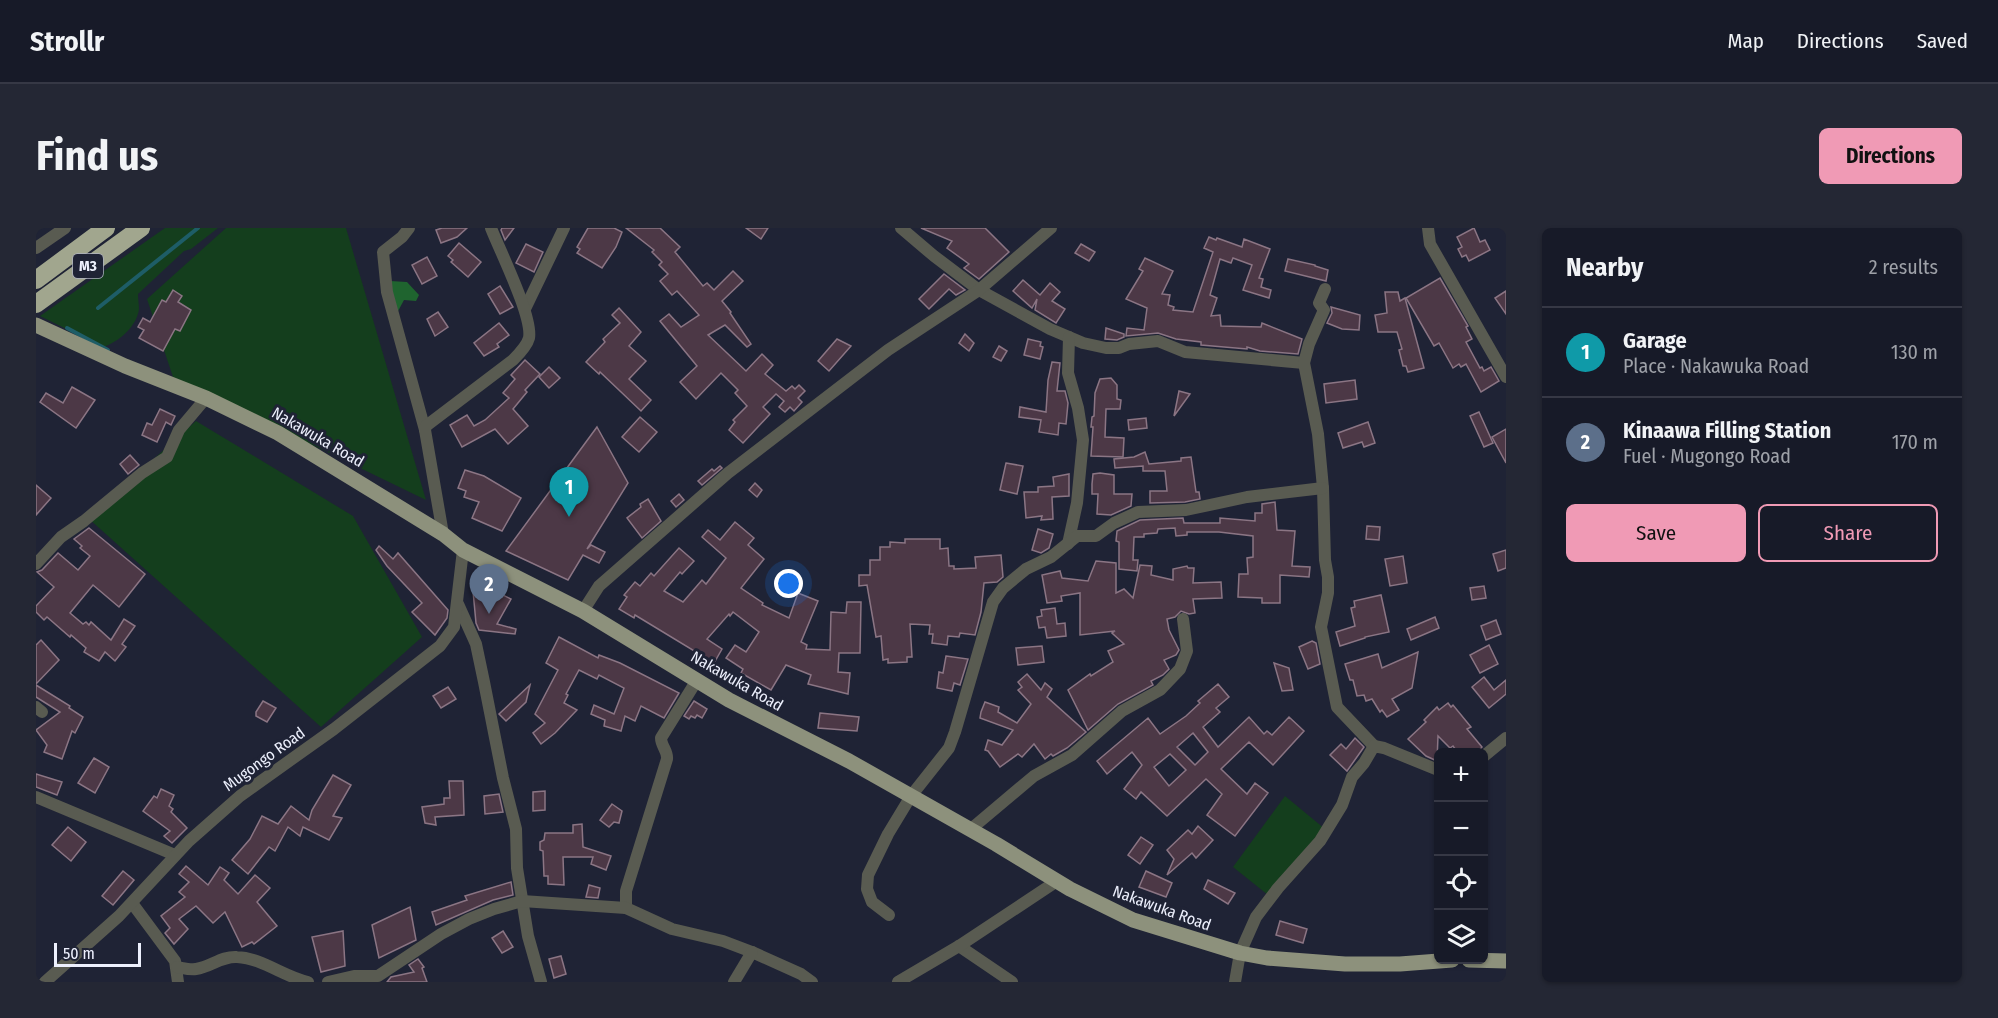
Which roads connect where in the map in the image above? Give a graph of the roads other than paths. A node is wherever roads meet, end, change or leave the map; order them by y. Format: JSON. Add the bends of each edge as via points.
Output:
{"nodes":[{"id":1,"x":65,"y":228,"type":"edge"},
{"id":2,"x":106,"y":228,"type":"edge"},
{"id":3,"x":141,"y":228,"type":"edge"},
{"id":4,"x":409,"y":228,"type":"edge"},
{"id":5,"x":491,"y":228,"type":"edge"},
{"id":6,"x":564,"y":228,"type":"edge"},
{"id":7,"x":902,"y":228,"type":"edge"},
{"id":8,"x":1051,"y":228,"type":"edge"},
{"id":9,"x":1428,"y":228,"type":"edge"},
{"id":10,"x":36,"y":248,"type":"edge"},
{"id":11,"x":36,"y":280,"type":"edge"},
{"id":12,"x":1325,"y":289,"type":"dead end"},
{"id":13,"x":979,"y":290,"type":"junction"},
{"id":14,"x":36,"y":304,"type":"edge"},
{"id":15,"x":525,"y":309,"type":"junction"},
{"id":16,"x":36,"y":325,"type":"edge"},
{"id":17,"x":1069,"y":337,"type":"junction"},
{"id":18,"x":1304,"y":363,"type":"junction"},
{"id":19,"x":1506,"y":377,"type":"edge"},
{"id":20,"x":206,"y":398,"type":"junction"},
{"id":21,"x":425,"y":430,"type":"junction"},
{"id":22,"x":1323,"y":488,"type":"junction"},
{"id":23,"x":443,"y":534,"type":"junction"},
{"id":24,"x":1068,"y":544,"type":"junction"},
{"id":25,"x":463,"y":550,"type":"junction"},
{"id":26,"x":36,"y":564,"type":"edge"},
{"id":27,"x":458,"y":603,"type":"junction"},
{"id":28,"x":583,"y":611,"type":"junction"},
{"id":29,"x":1183,"y":619,"type":"dead end"},
{"id":30,"x":697,"y":680,"type":"junction"},
{"id":31,"x":1506,"y":738,"type":"edge"},
{"id":32,"x":1374,"y":746,"type":"junction"},
{"id":33,"x":1488,"y":753,"type":"edge"},
{"id":34,"x":1434,"y":769,"type":"edge"},
{"id":35,"x":911,"y":796,"type":"junction"},
{"id":36,"x":36,"y":797,"type":"edge"},
{"id":37,"x":971,"y":830,"type":"junction"},
{"id":38,"x":175,"y":855,"type":"junction"},
{"id":39,"x":1057,"y":882,"type":"junction"},
{"id":40,"x":522,"y":902,"type":"junction"},
{"id":41,"x":132,"y":903,"type":"junction"},
{"id":42,"x":626,"y":908,"type":"junction"},
{"id":43,"x":889,"y":915,"type":"dead end"},
{"id":44,"x":959,"y":945,"type":"junction"},
{"id":45,"x":752,"y":952,"type":"junction"},
{"id":46,"x":1240,"y":953,"type":"junction"},
{"id":47,"x":1434,"y":961,"type":"edge"},
{"id":48,"x":1488,"y":961,"type":"edge"},
{"id":49,"x":1506,"y":961,"type":"edge"},
{"id":50,"x":177,"y":967,"type":"junction"},
{"id":51,"x":388,"y":976,"type":"edge"},
{"id":52,"x":45,"y":982,"type":"edge"},
{"id":53,"x":178,"y":982,"type":"edge"},
{"id":54,"x":308,"y":982,"type":"edge"},
{"id":55,"x":328,"y":982,"type":"edge"},
{"id":56,"x":542,"y":982,"type":"edge"},
{"id":57,"x":734,"y":982,"type":"edge"},
{"id":58,"x":812,"y":982,"type":"edge"},
{"id":59,"x":898,"y":982,"type":"edge"},
{"id":60,"x":1012,"y":982,"type":"edge"},
{"id":61,"x":1235,"y":982,"type":"edge"}],
"edges":[{"from":1,"to":10,"type":"street"},
{"from":2,"to":11,"type":"highway","number":"M3"},
{"from":3,"to":14,"type":"highway","number":"M3"},
{"from":4,"to":21,"type":"street","via":[[382,252],[387,292]]},
{"from":5,"to":15,"type":"street"},
{"from":6,"to":15,"type":"street"},
{"from":7,"to":13,"type":"street"},
{"from":8,"to":13,"type":"street"},
{"from":9,"to":19,"type":"street","via":[[1430,244]]},
{"from":12,"to":18,"type":"street","via":[[1319,303],[1324,310]]},
{"from":13,"to":17,"type":"street"},
{"from":13,"to":28,"type":"street","via":[[888,351],[728,473],[599,586]]},
{"from":15,"to":21,"type":"street","via":[[529,337],[524,348]]},
{"from":16,"to":20,"type":"main road","name":"Nakawuka Road"},
{"from":17,"to":18,"type":"street","via":[[1106,348],[1158,341],[1185,352]]},
{"from":17,"to":24,"type":"street","via":[[1068,373],[1083,440],[1077,504]]},
{"from":18,"to":22,"type":"street","via":[[1318,434]]},
{"from":20,"to":23,"type":"main road","name":"Nakawuka Road","via":[[278,433]]},
{"from":20,"to":26,"type":"street","via":[[178,430],[167,457],[61,537]]},
{"from":21,"to":23,"type":"street"},
{"from":22,"to":24,"type":"street","via":[[1247,497],[1186,510],[1138,512],[1096,536],[1077,536]]},
{"from":22,"to":32,"type":"street","via":[[1328,593],[1321,624],[1332,682],[1338,707]]},
{"from":23,"to":25,"type":"main road","name":"Nakawuka Road"},
{"from":24,"to":35,"type":"street","via":[[1026,569],[993,602],[949,748]]},
{"from":25,"to":27,"type":"street","name":"Mugongo Road"},
{"from":25,"to":28,"type":"main road","name":"Nakawuka Road"},
{"from":27,"to":38,"type":"street","name":"Mugongo Road","via":[[454,627],[440,646],[240,796]]},
{"from":27,"to":40,"type":"street","via":[[476,644],[516,829]]},
{"from":28,"to":30,"type":"main road","name":"Nakawuka Road"},
{"from":29,"to":37,"type":"street","via":[[1187,651],[1180,669],[1160,690],[1122,711],[1072,755],[1034,776]]},
{"from":30,"to":35,"type":"main road","name":"Nakawuka Road"},
{"from":30,"to":42,"type":"street","via":[[661,738],[667,759],[626,891]]},
{"from":31,"to":33,"type":"street"},
{"from":32,"to":34,"type":"street"},
{"from":32,"to":46,"type":"street","via":[[1352,777],[1342,805],[1320,841],[1256,917]]},
{"from":35,"to":37,"type":"main road","name":"Nakawuka Road"},
{"from":35,"to":43,"type":"street","via":[[867,879],[872,902]]},
{"from":36,"to":38,"type":"street"},
{"from":37,"to":39,"type":"main road","name":"Nakawuka Road"},
{"from":38,"to":41,"type":"street","name":"Mugongo Road"},
{"from":39,"to":44,"type":"street"},
{"from":39,"to":46,"type":"main road","name":"Nakawuka Road","via":[[1133,920]]},
{"from":40,"to":42,"type":"street"},
{"from":40,"to":51,"type":"street","via":[[494,909],[441,934]]},
{"from":40,"to":56,"type":"street"},
{"from":41,"to":50,"type":"street"},
{"from":41,"to":52,"type":"street","name":"Mugongo Road"},
{"from":42,"to":45,"type":"street","via":[[672,929]]},
{"from":44,"to":59,"type":"street"},
{"from":44,"to":60,"type":"street"},
{"from":45,"to":57,"type":"street"},
{"from":45,"to":58,"type":"street"},
{"from":46,"to":47,"type":"main road","name":"Nakawuka Road","via":[[1345,964]]},
{"from":46,"to":61,"type":"street"},
{"from":48,"to":49,"type":"main road"},
{"from":50,"to":53,"type":"street"},
{"from":50,"to":54,"type":"street","via":[[196,969],[238,957]]},
{"from":51,"to":55,"type":"street","via":[[354,976]]}]}
